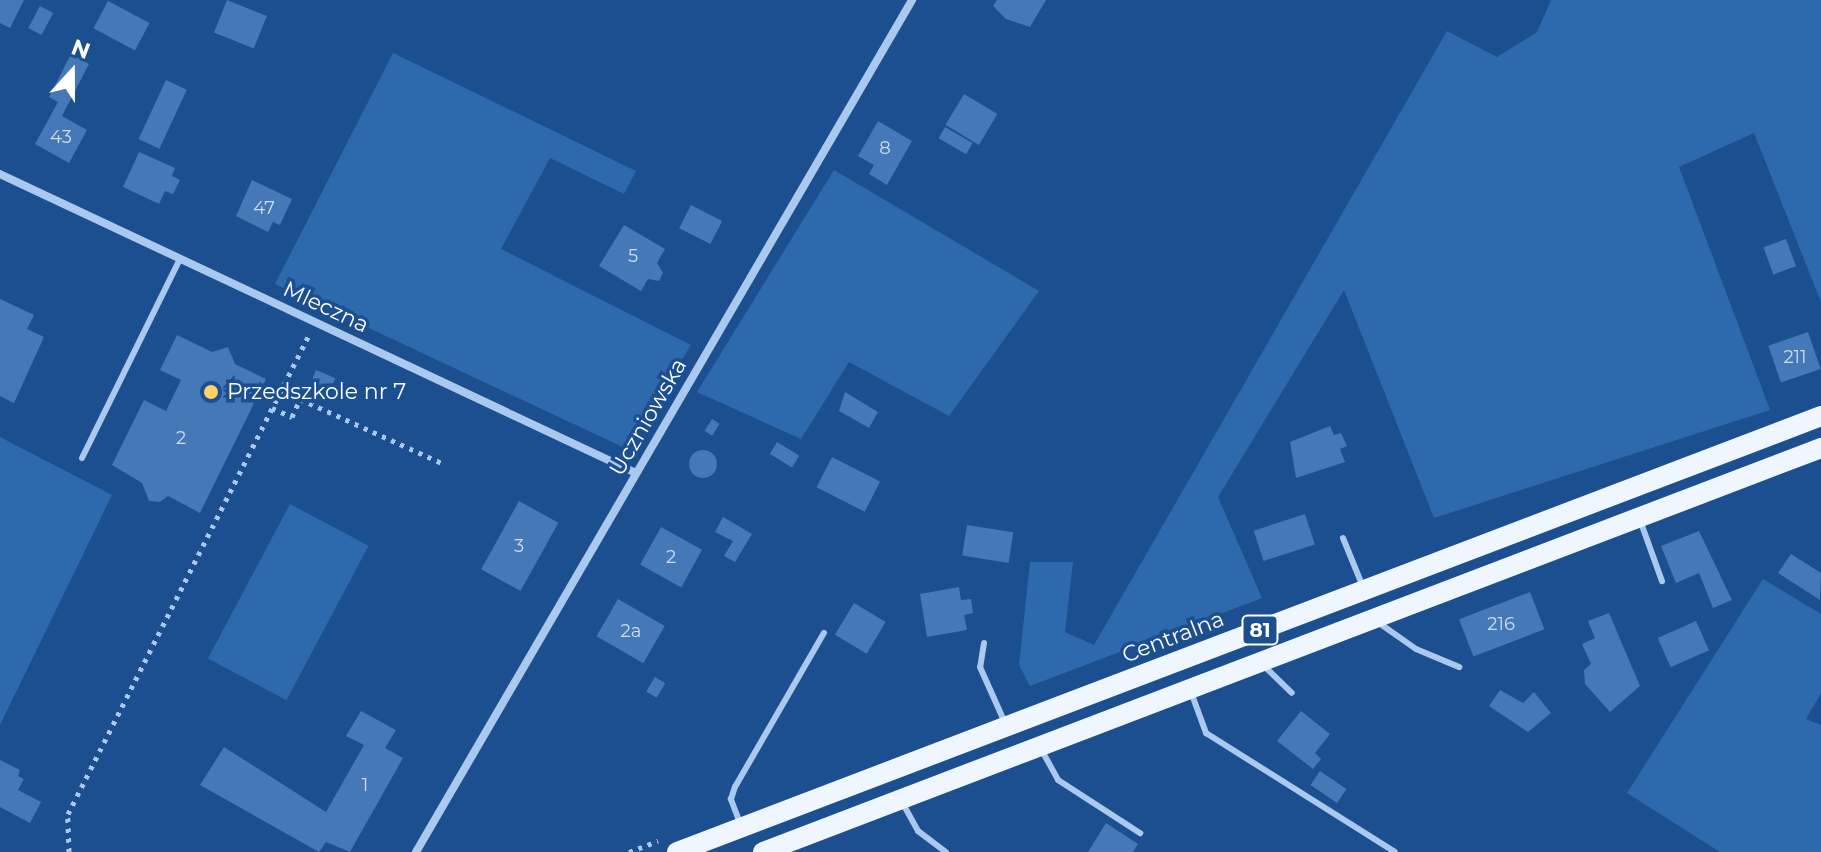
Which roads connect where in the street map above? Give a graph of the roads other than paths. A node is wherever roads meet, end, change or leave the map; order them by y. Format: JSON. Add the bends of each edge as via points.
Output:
{"nodes":[{"id":1,"x":912,"y":0,"type":"edge"},
{"id":2,"x":0,"y":174,"type":"edge"},
{"id":3,"x":180,"y":259,"type":"junction"},
{"id":4,"x":1821,"y":416,"type":"edge"},
{"id":5,"x":1821,"y":448,"type":"edge"},
{"id":6,"x":82,"y":458,"type":"dead end"},
{"id":7,"x":636,"y":473,"type":"junction"},
{"id":8,"x":1638,"y":517,"type":"junction"},
{"id":9,"x":1343,"y":538,"type":"dead end"},
{"id":10,"x":1662,"y":581,"type":"dead end"},
{"id":11,"x":1364,"y":590,"type":"junction"},
{"id":12,"x":1373,"y":618,"type":"junction"},
{"id":13,"x":824,"y":633,"type":"dead end"},
{"id":14,"x":984,"y":643,"type":"dead end"},
{"id":15,"x":1261,"y":662,"type":"junction"},
{"id":16,"x":1459,"y":667,"type":"dead end"},
{"id":17,"x":1189,"y":689,"type":"junction"},
{"id":18,"x":1292,"y":693,"type":"dead end"},
{"id":19,"x":1007,"y":726,"type":"junction"},
{"id":20,"x":1040,"y":746,"type":"junction"},
{"id":21,"x":901,"y":799,"type":"junction"},
{"id":22,"x":742,"y":827,"type":"junction"},
{"id":23,"x":1140,"y":833,"type":"dead end"},
{"id":24,"x":416,"y":852,"type":"edge"},
{"id":25,"x":677,"y":852,"type":"edge"},
{"id":26,"x":763,"y":852,"type":"edge"},
{"id":27,"x":946,"y":852,"type":"edge"},
{"id":28,"x":1395,"y":852,"type":"edge"}],
"edges":[{"from":1,"to":7,"type":"street","name":"Uczniowska"},
{"from":2,"to":3,"type":"street","name":"Mleczna"},
{"from":3,"to":6,"type":"lane"},
{"from":3,"to":7,"type":"street","name":"Mleczna"},
{"from":4,"to":11,"type":"main road","name":"Centralna","number":"81"},
{"from":5,"to":8,"type":"main road","number":"81"},
{"from":7,"to":24,"type":"street","name":"Uczniowska"},
{"from":8,"to":10,"type":"lane"},
{"from":8,"to":12,"type":"main road","number":"81"},
{"from":9,"to":11,"type":"lane"},
{"from":11,"to":19,"type":"main road","name":"Centralna","number":"81"},
{"from":12,"to":15,"type":"main road","number":"81"},
{"from":12,"to":16,"type":"lane","via":[[1416,649]]},
{"from":13,"to":22,"type":"lane","via":[[735,787],[731,799]]},
{"from":14,"to":19,"type":"lane","via":[[980,667]]},
{"from":15,"to":17,"type":"main road","number":"81"},
{"from":15,"to":18,"type":"lane"},
{"from":17,"to":20,"type":"main road","number":"81"},
{"from":17,"to":28,"type":"lane","via":[[1206,733]]},
{"from":19,"to":22,"type":"main road","name":"Centralna","number":"81"},
{"from":20,"to":21,"type":"main road","number":"81"},
{"from":20,"to":23,"type":"lane","via":[[1058,780]]},
{"from":21,"to":26,"type":"main road","number":"81"},
{"from":21,"to":27,"type":"lane","via":[[918,831]]},
{"from":22,"to":25,"type":"main road","name":"Centralna","number":"81"}]}
